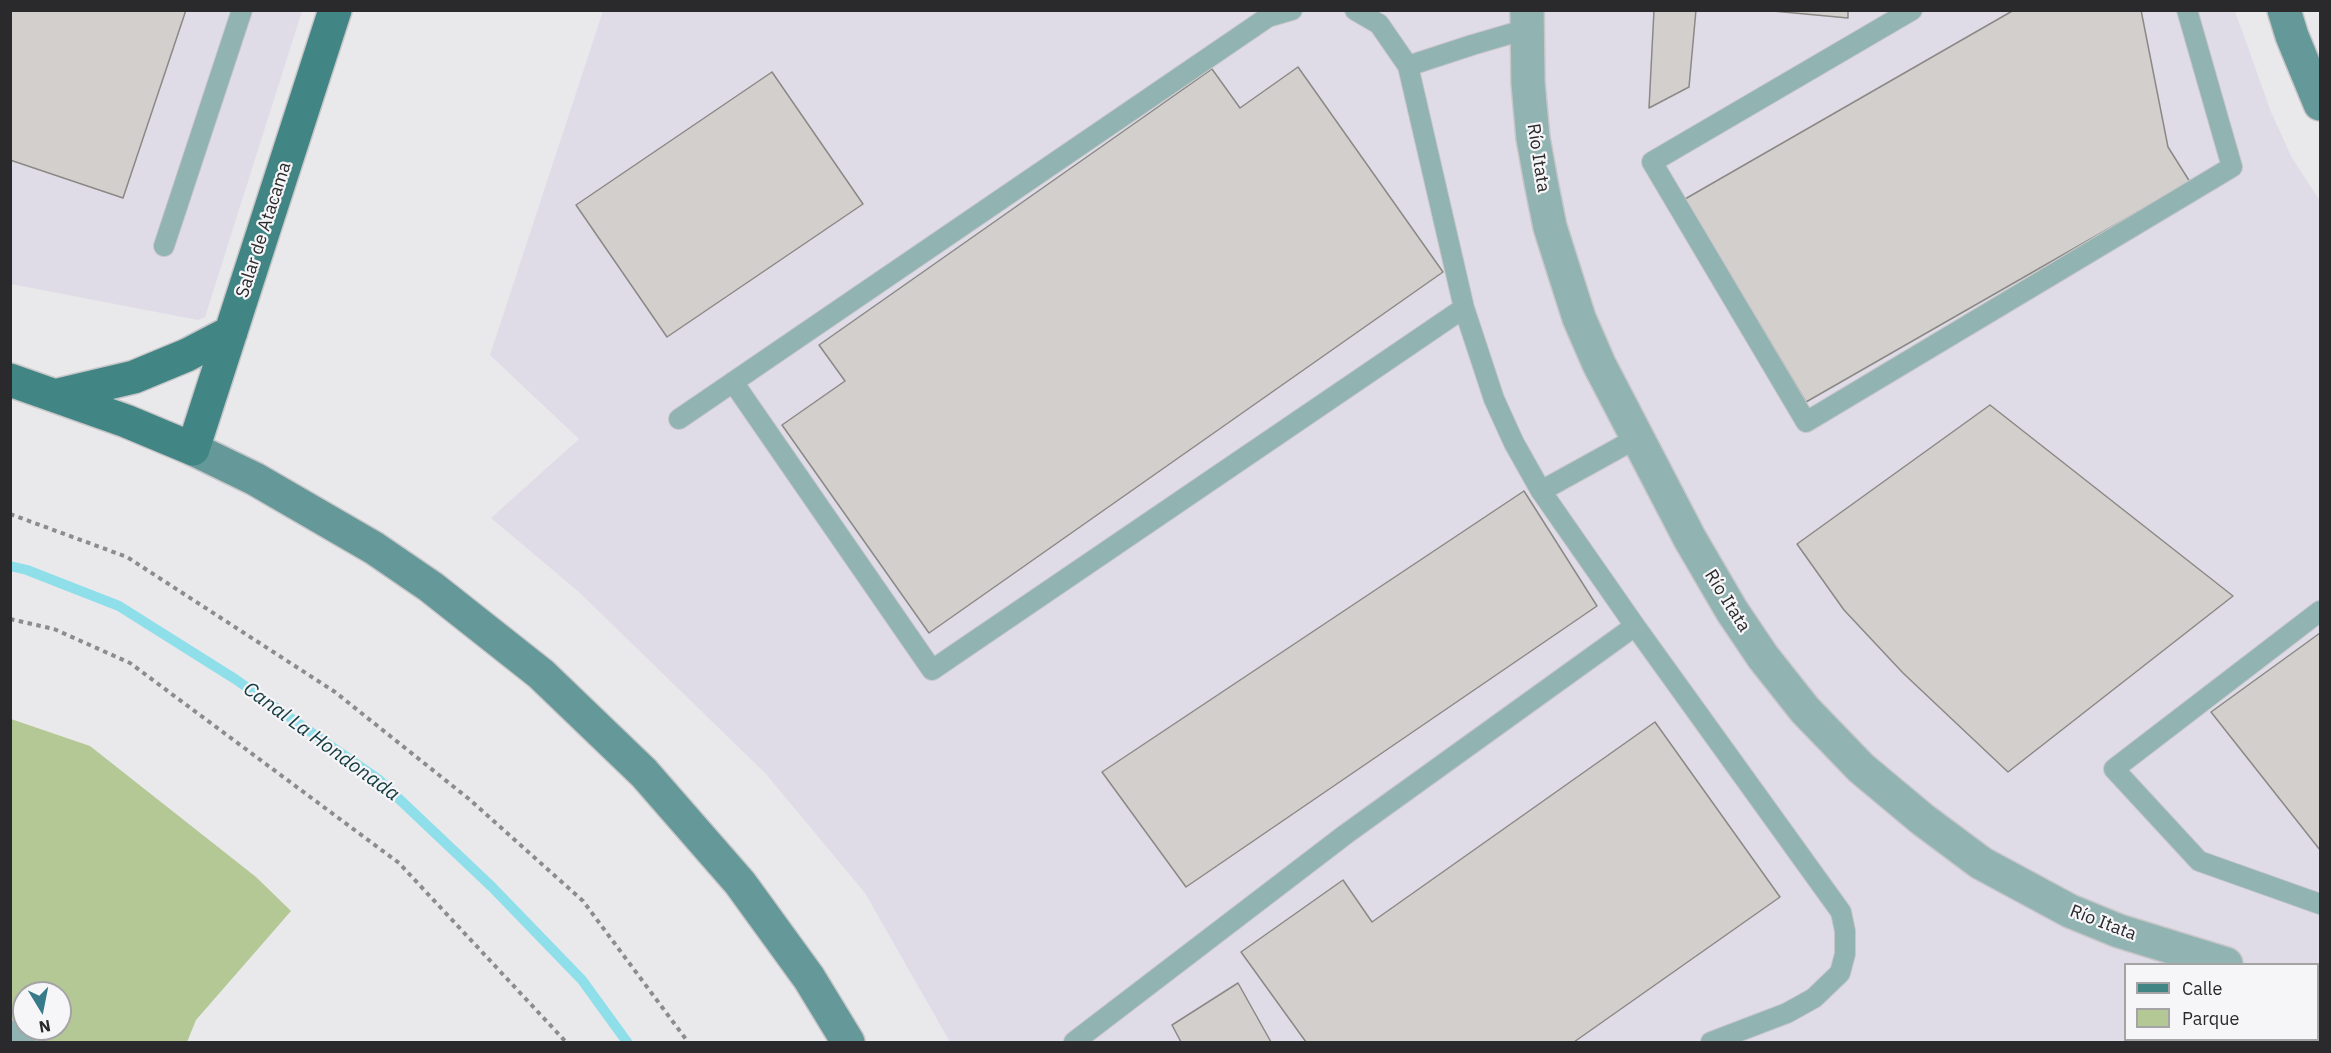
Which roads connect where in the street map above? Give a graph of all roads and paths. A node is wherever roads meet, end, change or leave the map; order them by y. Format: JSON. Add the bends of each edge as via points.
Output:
{"nodes":[{"id":1,"x":242,"y":10,"type":"edge"},
{"id":2,"x":1292,"y":10,"type":"edge"},
{"id":3,"x":1355,"y":10,"type":"edge"},
{"id":4,"x":1912,"y":10,"type":"edge"},
{"id":5,"x":2187,"y":10,"type":"edge"},
{"id":6,"x":2284,"y":10,"type":"edge"},
{"id":7,"x":333,"y":12,"type":"edge"},
{"id":8,"x":1527,"y":20,"type":"edge"},
{"id":9,"x":1408,"y":66,"type":"junction"},
{"id":10,"x":2320,"y":104,"type":"edge"},
{"id":11,"x":164,"y":246,"type":"dead end"},
{"id":12,"x":1464,"y":308,"type":"junction"},
{"id":13,"x":231,"y":332,"type":"junction"},
{"id":14,"x":10,"y":380,"type":"edge"},
{"id":15,"x":733,"y":382,"type":"junction"},
{"id":16,"x":58,"y":396,"type":"junction"},
{"id":17,"x":679,"y":419,"type":"dead end"},
{"id":18,"x":1637,"y":438,"type":"junction"},
{"id":19,"x":193,"y":449,"type":"junction"},
{"id":20,"x":1541,"y":491,"type":"junction"},
{"id":21,"x":10,"y":514,"type":"edge"},
{"id":22,"x":2320,"y":610,"type":"edge"},
{"id":23,"x":10,"y":620,"type":"edge"},
{"id":24,"x":1635,"y":626,"type":"junction"},
{"id":25,"x":2320,"y":904,"type":"edge"},
{"id":26,"x":2223,"y":963,"type":"edge"},
{"id":27,"x":10,"y":1037,"type":"edge"},
{"id":28,"x":19,"y":1042,"type":"edge"},
{"id":29,"x":566,"y":1042,"type":"edge"},
{"id":30,"x":688,"y":1042,"type":"edge"},
{"id":31,"x":848,"y":1042,"type":"edge"},
{"id":32,"x":1074,"y":1042,"type":"edge"},
{"id":33,"x":1711,"y":1042,"type":"edge"}],
"edges":[{"from":1,"to":11,"type":"lane"},
{"from":2,"to":15,"type":"lane","via":[[1268,17]]},
{"from":3,"to":9,"type":"lane","via":[[1378,24]]},
{"from":4,"to":5,"type":"lane","via":[[1652,162],[1806,422],[2232,167]]},
{"from":6,"to":10,"type":"main road"},
{"from":7,"to":13,"type":"main road","name":"Salar de Atacama"},
{"from":8,"to":9,"type":"lane","via":[[1472,45]]},
{"from":8,"to":18,"type":"street","name":"Río Itata","via":[[1533,138],[1550,226],[1579,318]]},
{"from":9,"to":12,"type":"lane"},
{"from":12,"to":15,"type":"lane","via":[[932,670]]},
{"from":12,"to":20,"type":"lane","via":[[1494,399]]},
{"from":13,"to":16,"type":"main road","via":[[134,377]]},
{"from":13,"to":19,"type":"main road","name":"Salar de Atacama"},
{"from":14,"to":16,"type":"main road"},
{"from":15,"to":17,"type":"lane"},
{"from":16,"to":19,"type":"main road"},
{"from":18,"to":20,"type":"lane"},
{"from":18,"to":26,"type":"street","name":"Río Itata","via":[[1690,539],[1763,657],[1805,710],[1861,768],[1981,863],[2027,890],[2119,931]]},
{"from":19,"to":31,"type":"main road","via":[[265,484],[374,548],[459,608],[541,674],[644,772],[733,875],[809,978]]},
{"from":20,"to":24,"type":"lane"},
{"from":21,"to":30,"type":"path","via":[[127,557],[335,692],[469,799],[583,901]]},
{"from":22,"to":25,"type":"lane","via":[[2114,769],[2199,861]]},
{"from":23,"to":29,"type":"path","via":[[54,629],[130,663],[399,863]]},
{"from":24,"to":32,"type":"lane","via":[[1346,834]]},
{"from":24,"to":33,"type":"lane","via":[[1841,912],[1845,931],[1840,973],[1814,998],[1787,1013]]},
{"from":27,"to":28,"type":"street"}]}
